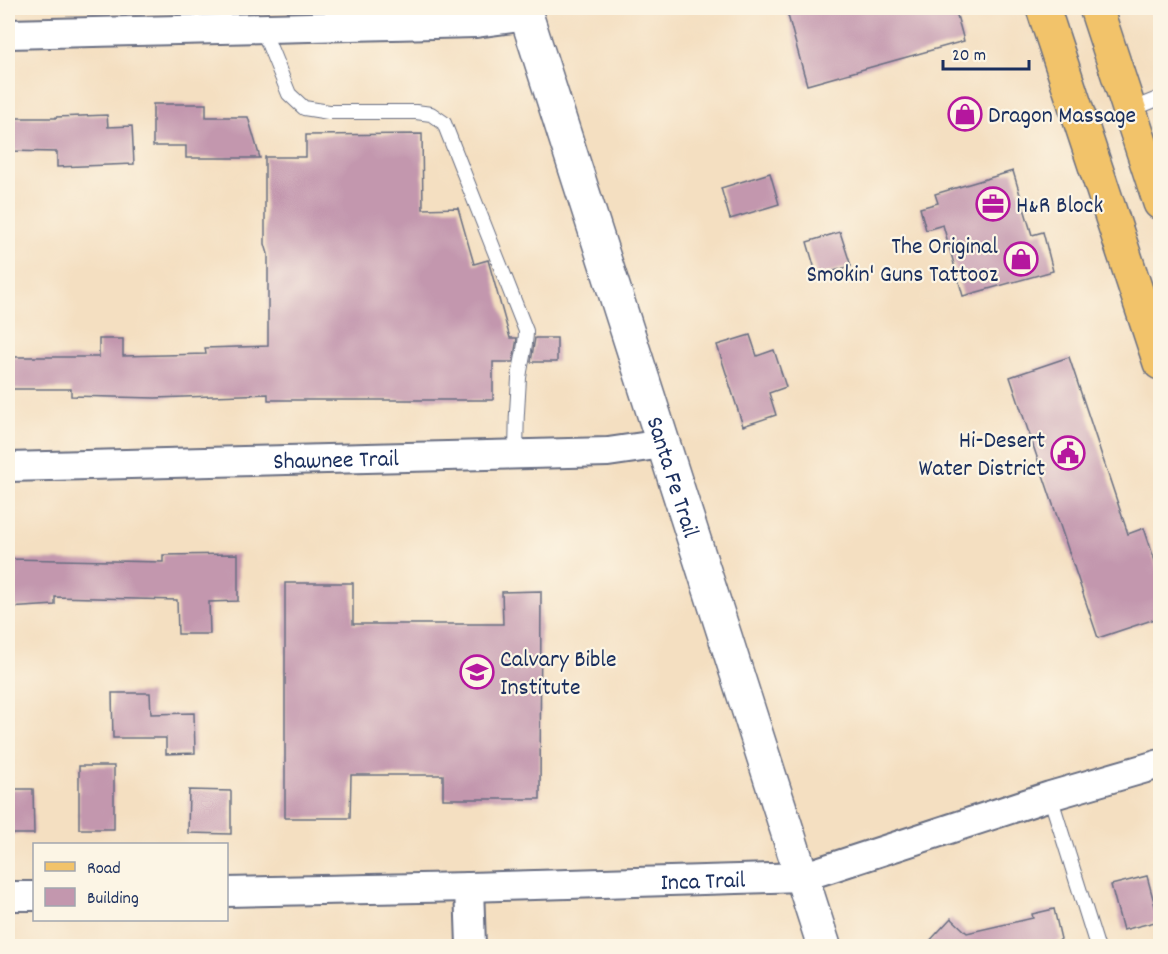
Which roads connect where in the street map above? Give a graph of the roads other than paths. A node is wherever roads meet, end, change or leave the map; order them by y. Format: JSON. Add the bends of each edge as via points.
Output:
{"nodes":[{"id":1,"x":1043,"y":8,"type":"edge"},
{"id":2,"x":1096,"y":8,"type":"edge"},
{"id":3,"x":525,"y":12,"type":"edge"},
{"id":4,"x":262,"y":28,"type":"junction"},
{"id":5,"x":8,"y":33,"type":"edge"},
{"id":6,"x":1161,"y":98,"type":"edge"},
{"id":7,"x":1130,"y":110,"type":"junction"},
{"id":8,"x":1161,"y":203,"type":"edge"},
{"id":9,"x":1161,"y":363,"type":"edge"},
{"id":10,"x":663,"y":444,"type":"junction"},
{"id":11,"x":516,"y":455,"type":"junction"},
{"id":12,"x":8,"y":467,"type":"edge"},
{"id":13,"x":1161,"y":764,"type":"edge"},
{"id":14,"x":1050,"y":796,"type":"junction"},
{"id":15,"x":802,"y":877,"type":"junction"},
{"id":16,"x":470,"y":887,"type":"junction"},
{"id":17,"x":228,"y":892,"type":"edge"},
{"id":18,"x":8,"y":896,"type":"edge"},
{"id":19,"x":33,"y":896,"type":"edge"},
{"id":20,"x":471,"y":946,"type":"edge"},
{"id":21,"x":824,"y":946,"type":"edge"},
{"id":22,"x":1097,"y":946,"type":"edge"}],
"edges":[{"from":1,"to":9,"type":"main road"},
{"from":2,"to":7,"type":"main road"},
{"from":3,"to":4,"type":"street","via":[[476,23]]},
{"from":3,"to":10,"type":"street","name":"Santa Fe Trail"},
{"from":4,"to":5,"type":"street"},
{"from":4,"to":11,"type":"lane","via":[[289,94],[304,108],[416,112],[431,114],[444,123],[526,331],[517,402]]},
{"from":6,"to":7,"type":"lane"},
{"from":7,"to":8,"type":"main road"},
{"from":10,"to":11,"type":"street","name":"Shawnee Trail","via":[[608,453]]},
{"from":10,"to":15,"type":"street","name":"Santa Fe Trail"},
{"from":11,"to":12,"type":"street","name":"Shawnee Trail"},
{"from":13,"to":14,"type":"street","name":"Inca Trail"},
{"from":14,"to":15,"type":"street","name":"Inca Trail"},
{"from":14,"to":22,"type":"lane"},
{"from":15,"to":16,"type":"street","name":"Inca Trail"},
{"from":15,"to":21,"type":"street","name":"Santa Fe Trail"},
{"from":16,"to":17,"type":"street","name":"Inca Trail"},
{"from":16,"to":20,"type":"street"},
{"from":18,"to":19,"type":"street"}]}
